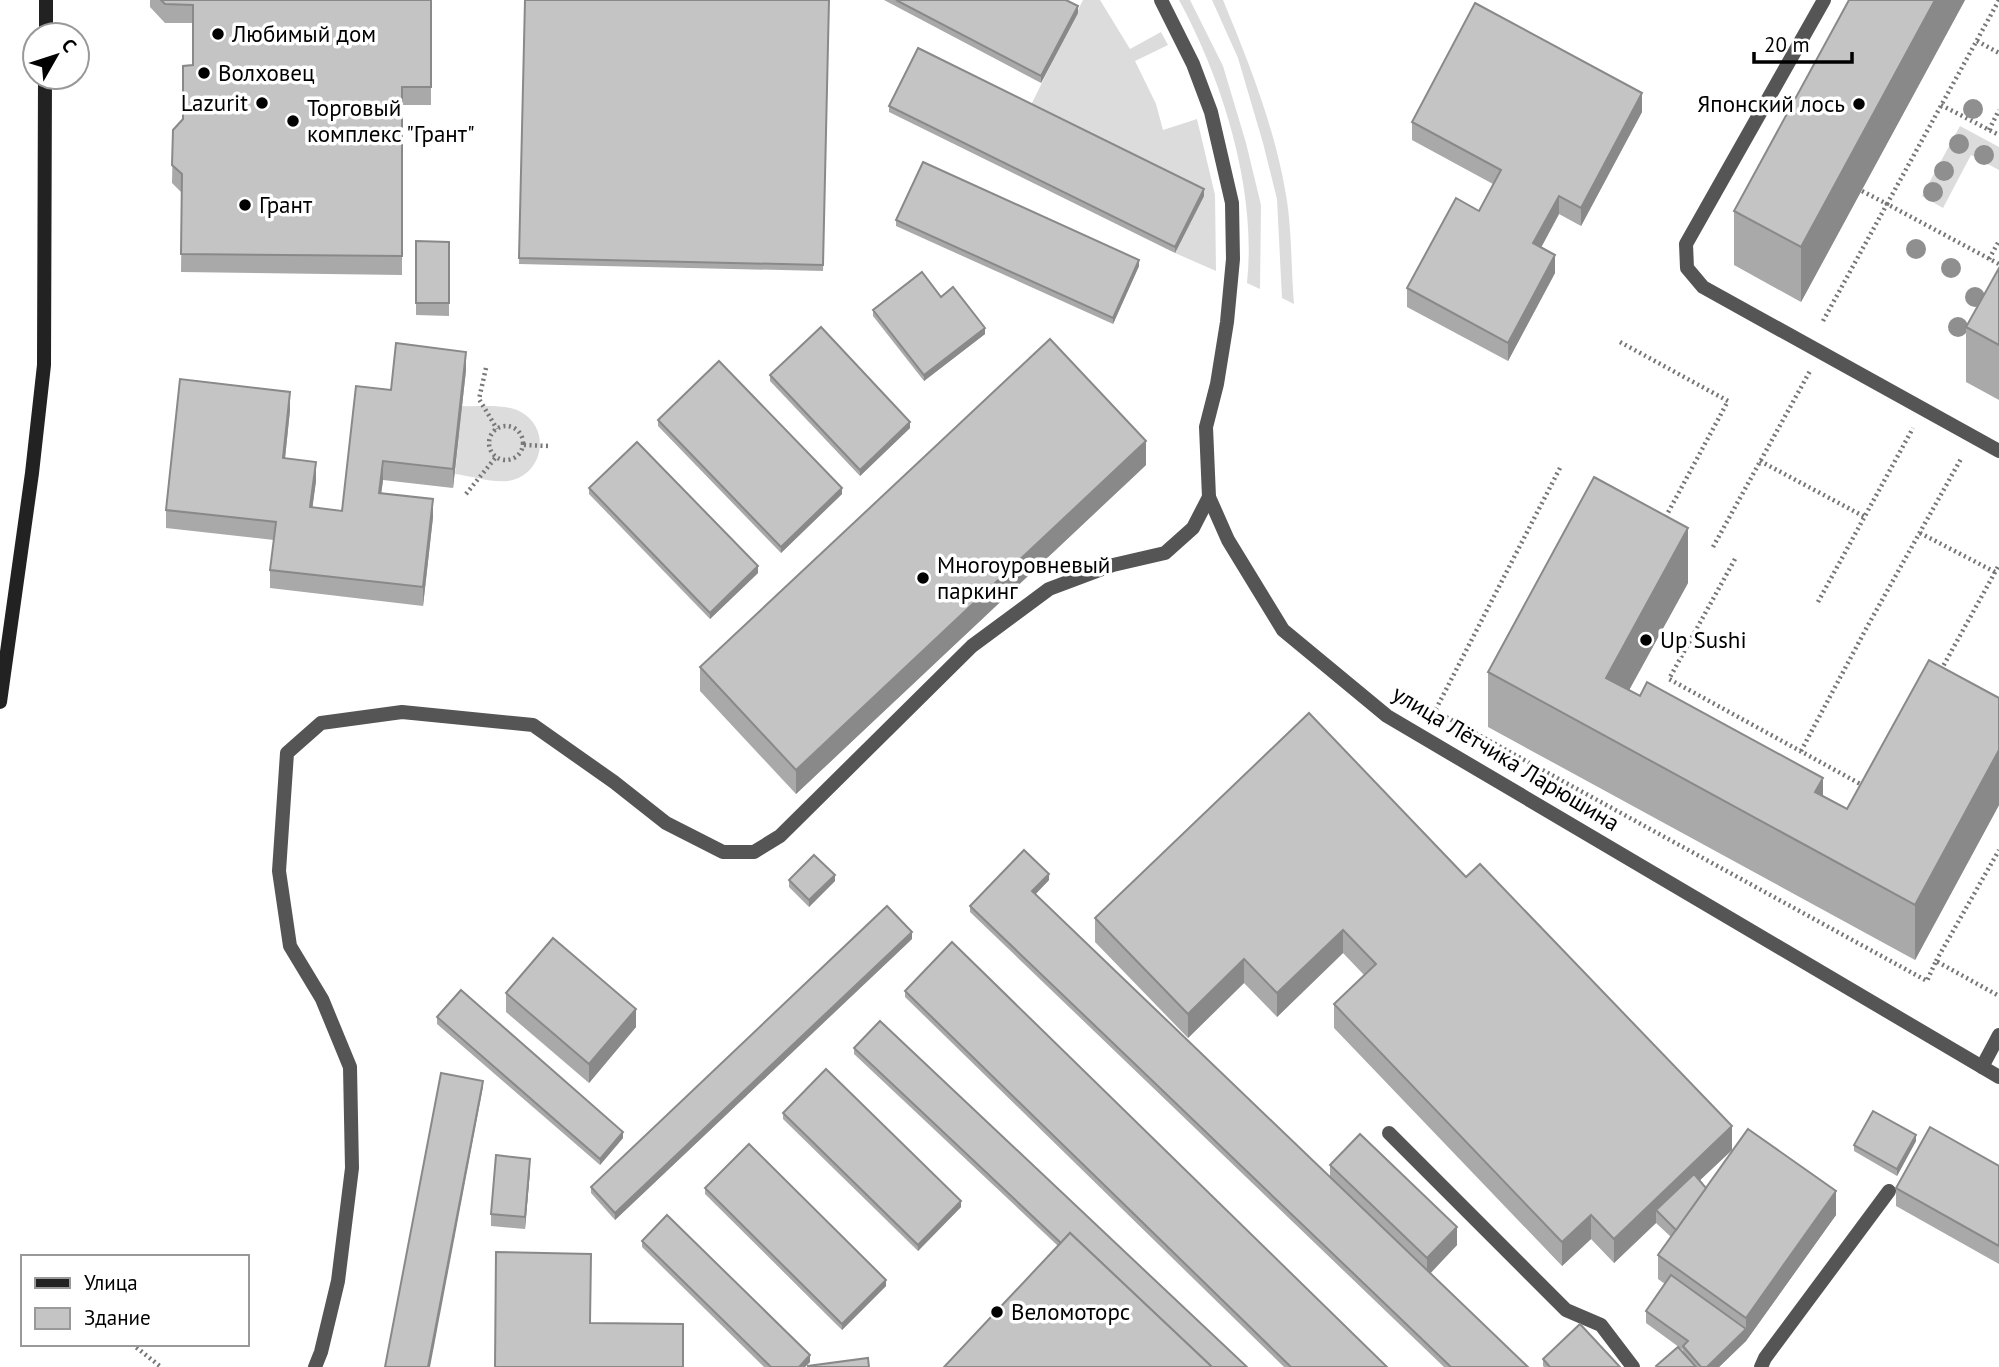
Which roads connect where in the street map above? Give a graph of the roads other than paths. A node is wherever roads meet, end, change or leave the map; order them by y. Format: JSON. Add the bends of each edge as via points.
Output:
{"nodes":[{"id":1,"x":46,"y":0,"type":"edge"},
{"id":2,"x":1161,"y":0,"type":"edge"},
{"id":3,"x":1824,"y":0,"type":"edge"},
{"id":4,"x":46,"y":21,"type":"edge"},
{"id":5,"x":45,"y":91,"type":"edge"},
{"id":6,"x":1999,"y":451,"type":"edge"},
{"id":7,"x":1209,"y":497,"type":"junction"},
{"id":8,"x":0,"y":702,"type":"edge"},
{"id":9,"x":1999,"y":1035,"type":"edge"},
{"id":10,"x":1982,"y":1067,"type":"junction"},
{"id":11,"x":1999,"y":1077,"type":"edge"},
{"id":12,"x":1389,"y":1133,"type":"dead end"},
{"id":13,"x":1889,"y":1191,"type":"dead end"},
{"id":14,"x":315,"y":1367,"type":"edge"},
{"id":15,"x":1633,"y":1367,"type":"edge"},
{"id":16,"x":1760,"y":1367,"type":"edge"}],
"edges":[{"from":1,"to":4,"type":"main road"},
{"from":2,"to":7,"type":"street","name":"улица Лётчика Ларюшина","via":[[1194,64],[1232,203],[1227,322],[1206,427]]},
{"from":3,"to":6,"type":"street","via":[[1686,244],[1687,268],[1703,287]]},
{"from":5,"to":8,"type":"main road","via":[[44,365]]},
{"from":7,"to":10,"type":"street","name":"улица Лётчика Ларюшина","via":[[1228,540],[1283,630],[1387,716]]},
{"from":7,"to":14,"type":"street","via":[[1193,528],[1165,553],[1113,565],[1049,589],[972,646],[780,836],[754,852],[723,852],[666,823],[533,725],[402,712],[320,723],[287,752],[279,871],[290,946],[322,999],[350,1067],[351,1181],[338,1281]]},
{"from":9,"to":10,"type":"street"},
{"from":10,"to":11,"type":"street","name":"улица Лётчика Ларюшина"},
{"from":12,"to":15,"type":"street","via":[[1566,1310],[1601,1325]]},
{"from":13,"to":16,"type":"street"}]}
